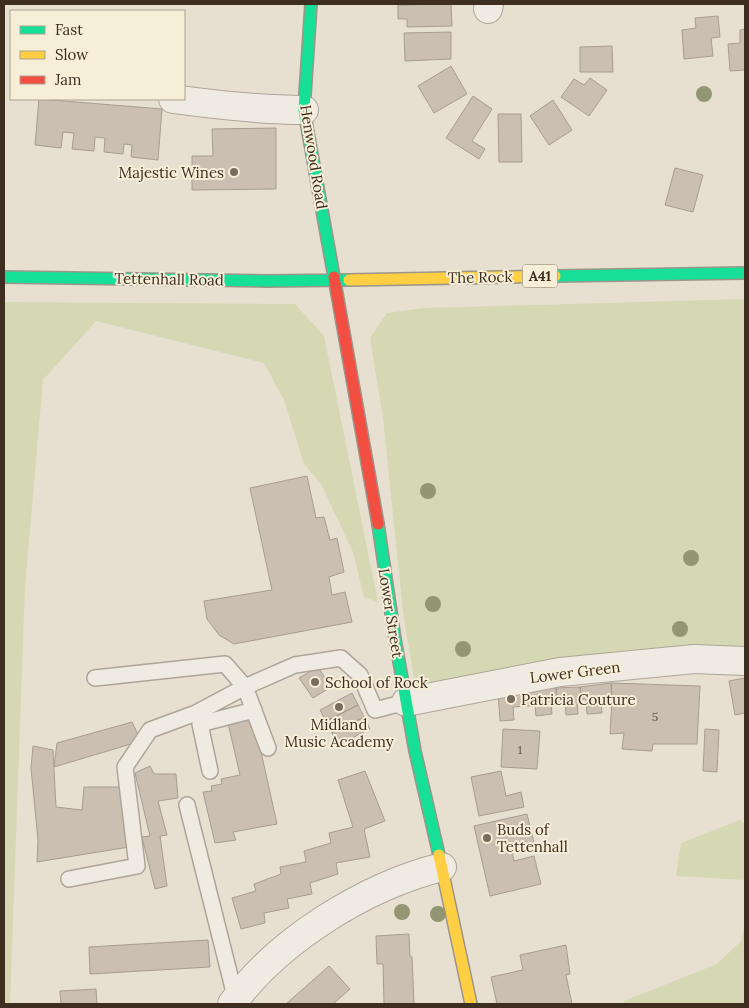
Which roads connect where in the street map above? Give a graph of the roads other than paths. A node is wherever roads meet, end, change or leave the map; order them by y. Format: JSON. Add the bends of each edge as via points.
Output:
{"nodes":[{"id":1,"x":311,"y":4,"type":"edge"},
{"id":2,"x":181,"y":100,"type":"edge"},
{"id":3,"x":304,"y":110,"type":"junction"},
{"id":4,"x":745,"y":273,"type":"edge"},
{"id":5,"x":4,"y":277,"type":"edge"},
{"id":6,"x":334,"y":279,"type":"junction"},
{"id":7,"x":745,"y":661,"type":"edge"},
{"id":8,"x":95,"y":678,"type":"dead end"},
{"id":9,"x":245,"y":687,"type":"junction"},
{"id":10,"x":406,"y":702,"type":"junction"},
{"id":11,"x":254,"y":710,"type":"junction"},
{"id":12,"x":268,"y":748,"type":"dead end"},
{"id":13,"x":210,"y":771,"type":"dead end"},
{"id":14,"x":187,"y":805,"type":"dead end"},
{"id":15,"x":442,"y":867,"type":"junction"},
{"id":16,"x":68,"y":879,"type":"dead end"},
{"id":17,"x":234,"y":1002,"type":"edge"},
{"id":18,"x":471,"y":1004,"type":"edge"}],
"edges":[{"from":1,"to":3,"type":"main road","name":"Henwood Road"},
{"from":2,"to":3,"type":"street","via":[[224,106]]},
{"from":3,"to":6,"type":"main road","name":"Henwood Road"},
{"from":4,"to":6,"type":"main road","name":"The Rock","number":"A41"},
{"from":5,"to":6,"type":"main road","name":"Tettenhall Road","number":"A41"},
{"from":6,"to":10,"type":"main road","name":"Lower Street","via":[[372,484]]},
{"from":7,"to":10,"type":"street","name":"Lower Green","via":[[694,659],[560,672]]},
{"from":8,"to":9,"type":"lane","via":[[225,664]]},
{"from":9,"to":10,"type":"lane","via":[[295,665],[341,658],[360,675],[375,710]]},
{"from":9,"to":11,"type":"lane"},
{"from":9,"to":16,"type":"lane","via":[[196,713],[150,730],[125,768],[137,866]]},
{"from":10,"to":15,"type":"main road","name":"Lower Street"},
{"from":11,"to":12,"type":"lane"},
{"from":11,"to":13,"type":"lane","via":[[200,724]]},
{"from":14,"to":17,"type":"lane"},
{"from":15,"to":17,"type":"street","via":[[384,887],[316,924],[253,979]]},
{"from":15,"to":18,"type":"main road","name":"Lower Street"}]}
